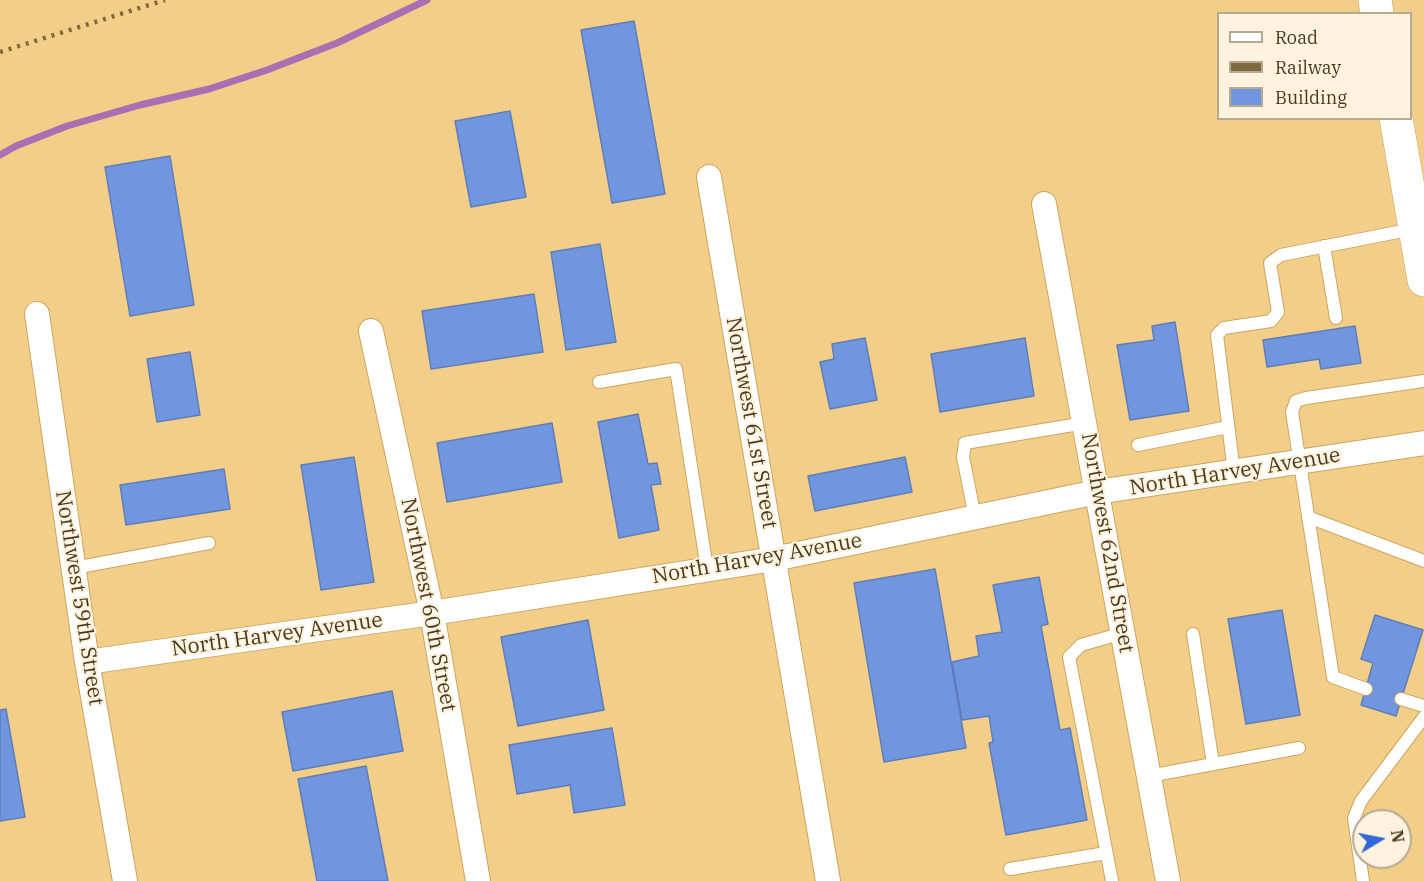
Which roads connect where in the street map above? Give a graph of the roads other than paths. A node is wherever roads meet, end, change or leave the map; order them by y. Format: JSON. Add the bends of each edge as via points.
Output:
{"nodes":[{"id":1,"x":1396,"y":120,"type":"edge"},
{"id":2,"x":709,"y":177,"type":"dead end"},
{"id":3,"x":1044,"y":204,"type":"dead end"},
{"id":4,"x":1415,"y":229,"type":"junction"},
{"id":5,"x":1324,"y":246,"type":"junction"},
{"id":6,"x":1424,"y":280,"type":"edge"},
{"id":7,"x":37,"y":314,"type":"dead end"},
{"id":8,"x":1336,"y":318,"type":"dead end"},
{"id":9,"x":371,"y":331,"type":"dead end"},
{"id":10,"x":1424,"y":381,"type":"edge"},
{"id":11,"x":599,"y":382,"type":"dead end"},
{"id":12,"x":1085,"y":423,"type":"junction"},
{"id":13,"x":1228,"y":427,"type":"junction"},
{"id":14,"x":1424,"y":443,"type":"edge"},
{"id":15,"x":1138,"y":445,"type":"dead end"},
{"id":16,"x":1299,"y":462,"type":"junction"},
{"id":17,"x":1234,"y":472,"type":"junction"},
{"id":18,"x":1097,"y":492,"type":"junction"},
{"id":19,"x":975,"y":517,"type":"junction"},
{"id":20,"x":1308,"y":517,"type":"junction"},
{"id":21,"x":209,"y":543,"type":"dead end"},
{"id":22,"x":774,"y":559,"type":"junction"},
{"id":23,"x":1424,"y":561,"type":"edge"},
{"id":24,"x":74,"y":568,"type":"junction"},
{"id":25,"x":707,"y":569,"type":"junction"},
{"id":26,"x":432,"y":613,"type":"junction"},
{"id":27,"x":1123,"y":633,"type":"junction"},
{"id":28,"x":1192,"y":634,"type":"dead end"},
{"id":29,"x":87,"y":662,"type":"junction"},
{"id":30,"x":1366,"y":689,"type":"dead end"},
{"id":31,"x":1401,"y":699,"type":"dead end"},
{"id":32,"x":1424,"y":706,"type":"edge"},
{"id":33,"x":1424,"y":717,"type":"edge"},
{"id":34,"x":1299,"y":747,"type":"dead end"},
{"id":35,"x":1213,"y":764,"type":"junction"},
{"id":36,"x":1149,"y":776,"type":"junction"},
{"id":37,"x":1106,"y":853,"type":"junction"},
{"id":38,"x":1010,"y":869,"type":"dead end"},
{"id":39,"x":125,"y":881,"type":"edge"},
{"id":40,"x":478,"y":881,"type":"edge"},
{"id":41,"x":828,"y":881,"type":"edge"},
{"id":42,"x":1112,"y":881,"type":"edge"},
{"id":43,"x":1168,"y":881,"type":"edge"},
{"id":44,"x":1363,"y":881,"type":"edge"}],
"edges":[{"from":1,"to":4,"type":"main road"},
{"from":2,"to":22,"type":"street","name":"Northwest 61st Street"},
{"from":3,"to":12,"type":"street","name":"Northwest 62nd Street"},
{"from":4,"to":5,"type":"lane"},
{"from":4,"to":6,"type":"main road"},
{"from":5,"to":8,"type":"lane"},
{"from":5,"to":13,"type":"lane","via":[[1281,255],[1270,263],[1278,312],[1271,321],[1224,328],[1217,335]]},
{"from":7,"to":24,"type":"street","name":"Northwest 59th Street"},
{"from":9,"to":26,"type":"street","name":"Northwest 60th Street"},
{"from":10,"to":16,"type":"lane","via":[[1296,401],[1292,412]]},
{"from":11,"to":25,"type":"lane","via":[[676,369]]},
{"from":12,"to":18,"type":"street","name":"Northwest 62nd Street"},
{"from":12,"to":19,"type":"lane","via":[[965,443],[963,458]]},
{"from":13,"to":15,"type":"lane"},
{"from":13,"to":17,"type":"lane"},
{"from":14,"to":16,"type":"street","name":"North Harvey Avenue"},
{"from":16,"to":17,"type":"street","name":"North Harvey Avenue"},
{"from":16,"to":20,"type":"lane"},
{"from":17,"to":18,"type":"street","name":"North Harvey Avenue"},
{"from":18,"to":19,"type":"street","name":"North Harvey Avenue"},
{"from":18,"to":27,"type":"street","name":"Northwest 62nd Street"},
{"from":19,"to":22,"type":"street","name":"North Harvey Avenue"},
{"from":20,"to":23,"type":"lane"},
{"from":20,"to":30,"type":"lane","via":[[1333,677]]},
{"from":21,"to":24,"type":"lane"},
{"from":22,"to":25,"type":"street","name":"North Harvey Avenue"},
{"from":22,"to":41,"type":"street","name":"Northwest 61st Street"},
{"from":24,"to":29,"type":"street","name":"Northwest 59th Street"},
{"from":25,"to":26,"type":"street","name":"North Harvey Avenue"},
{"from":26,"to":29,"type":"street","name":"North Harvey Avenue"},
{"from":26,"to":40,"type":"street","name":"Northwest 60th Street"},
{"from":27,"to":36,"type":"street","name":"Northwest 62nd Street"},
{"from":27,"to":37,"type":"lane","via":[[1081,645],[1069,657]]},
{"from":28,"to":35,"type":"lane"},
{"from":29,"to":39,"type":"street","name":"Northwest 59th Street"},
{"from":31,"to":32,"type":"lane"},
{"from":33,"to":44,"type":"lane","via":[[1361,801],[1354,818]]},
{"from":34,"to":35,"type":"lane"},
{"from":35,"to":36,"type":"lane"},
{"from":36,"to":43,"type":"street","name":"Northwest 62nd Street"},
{"from":37,"to":38,"type":"lane"},
{"from":37,"to":42,"type":"lane"}]}
